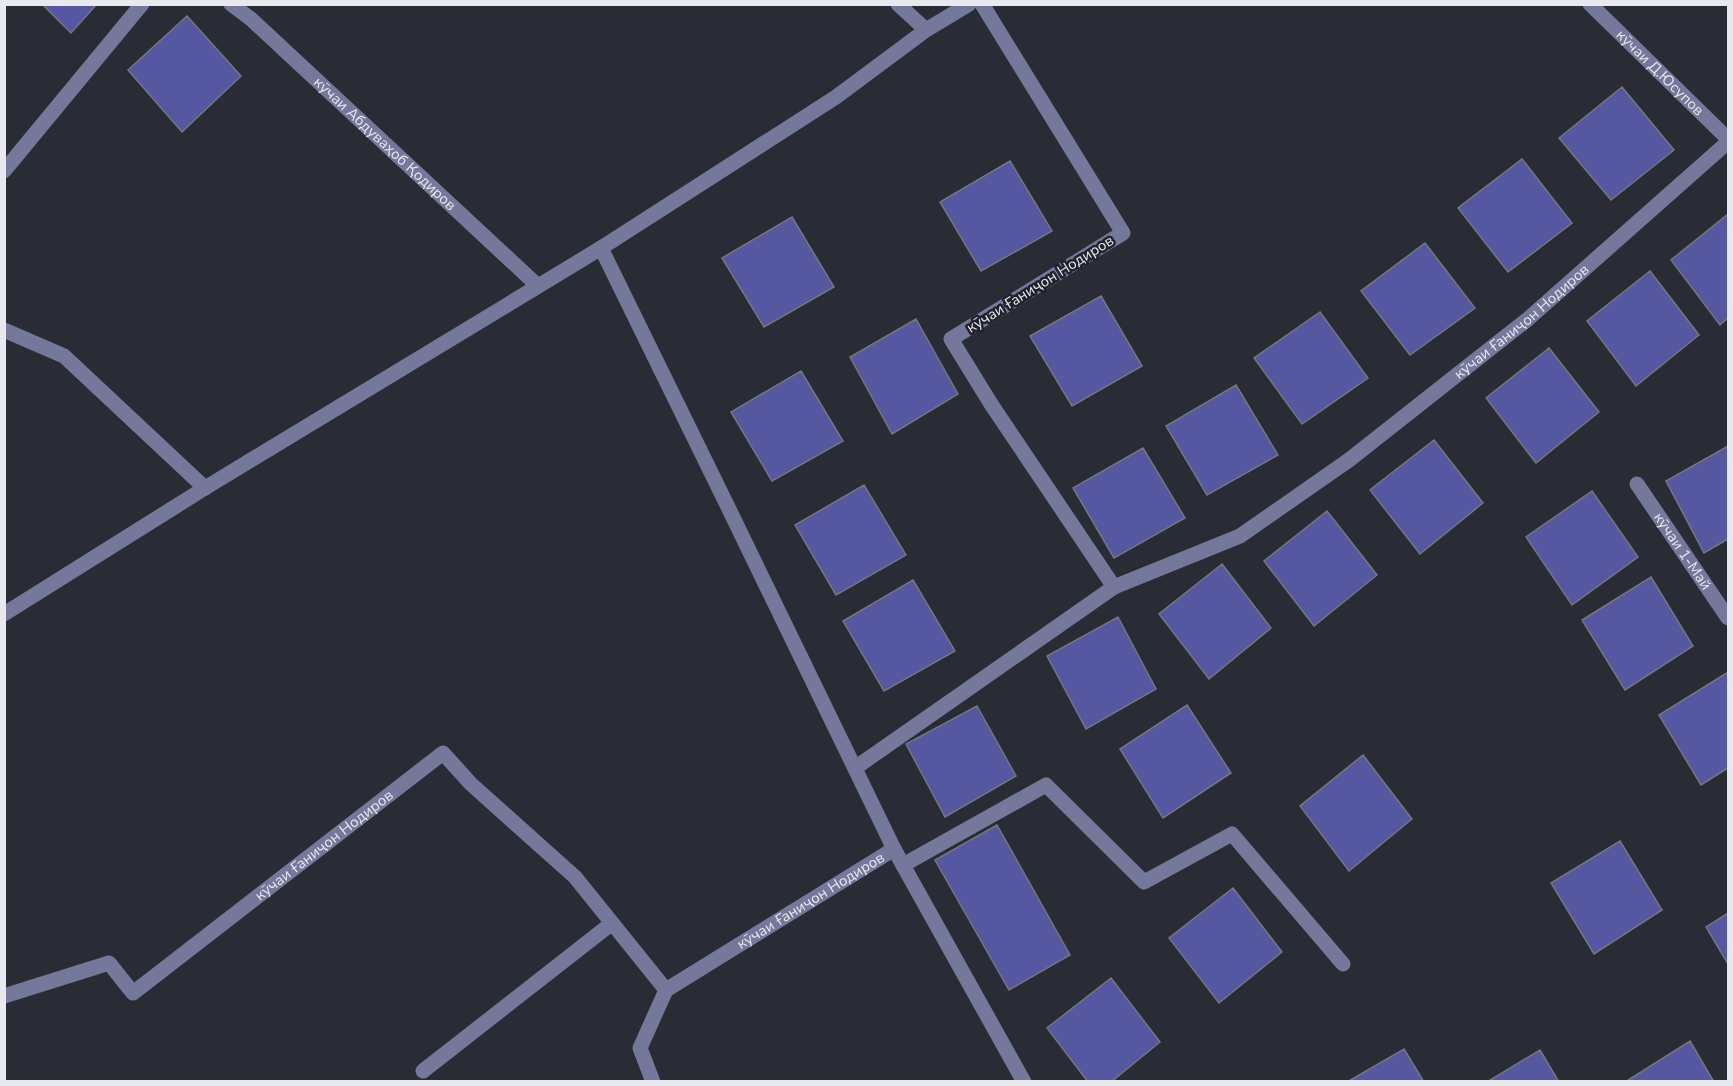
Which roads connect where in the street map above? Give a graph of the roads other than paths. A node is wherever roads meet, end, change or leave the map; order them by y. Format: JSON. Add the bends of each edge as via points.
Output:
{"nodes":[{"id":1,"x":142,"y":4,"type":"edge"},
{"id":2,"x":231,"y":4,"type":"edge"},
{"id":3,"x":898,"y":4,"type":"edge"},
{"id":4,"x":969,"y":4,"type":"edge"},
{"id":5,"x":982,"y":4,"type":"edge"},
{"id":6,"x":1590,"y":4,"type":"edge"},
{"id":7,"x":926,"y":30,"type":"junction"},
{"id":8,"x":1728,"y":141,"type":"edge"},
{"id":9,"x":4,"y":171,"type":"edge"},
{"id":10,"x":601,"y":248,"type":"junction"},
{"id":11,"x":537,"y":285,"type":"junction"},
{"id":12,"x":4,"y":330,"type":"edge"},
{"id":13,"x":1637,"y":484,"type":"dead end"},
{"id":14,"x":205,"y":488,"type":"junction"},
{"id":15,"x":1114,"y":587,"type":"junction"},
{"id":16,"x":4,"y":614,"type":"edge"},
{"id":17,"x":1728,"y":618,"type":"edge"},
{"id":18,"x":855,"y":768,"type":"junction"},
{"id":19,"x":894,"y":849,"type":"junction"},
{"id":20,"x":903,"y":865,"type":"junction"},
{"id":21,"x":611,"y":924,"type":"junction"},
{"id":22,"x":1343,"y":964,"type":"dead end"},
{"id":23,"x":666,"y":990,"type":"junction"},
{"id":24,"x":4,"y":996,"type":"edge"},
{"id":25,"x":423,"y":1071,"type":"dead end"},
{"id":26,"x":654,"y":1082,"type":"edge"},
{"id":27,"x":1024,"y":1082,"type":"edge"}],
"edges":[{"from":1,"to":9,"type":"street"},
{"from":2,"to":11,"type":"street","name":"кӯчаи Абдуваҳоб Қодиров"},
{"from":3,"to":7,"type":"street"},
{"from":4,"to":7,"type":"street"},
{"from":5,"to":15,"type":"street","name":"кӯчаи Ғаниҷон Нодиров","via":[[1123,233],[951,339]]},
{"from":6,"to":8,"type":"street","name":"кӯчаи Д.Юсупов"},
{"from":7,"to":10,"type":"street","via":[[836,97]]},
{"from":8,"to":15,"type":"street","name":"кӯчаи Ғаниҷон Нодиров","via":[[1528,319],[1349,459],[1240,536]]},
{"from":10,"to":11,"type":"street"},
{"from":10,"to":18,"type":"street","name":"кӯчаи Ғаниҷон Нодиров"},
{"from":11,"to":14,"type":"street"},
{"from":12,"to":14,"type":"street","via":[[64,356]]},
{"from":13,"to":17,"type":"street","name":"кӯчаи 1-Май"},
{"from":14,"to":16,"type":"street"},
{"from":15,"to":18,"type":"street","name":"кӯчаи Ғаниҷон Нодиров"},
{"from":18,"to":19,"type":"street","name":"кӯчаи Ғаниҷон Нодиров"},
{"from":19,"to":20,"type":"street","name":"кӯчаи Ғаниҷон Нодиров"},
{"from":19,"to":23,"type":"street","name":"кӯчаи Ғаниҷон Нодиров"},
{"from":20,"to":22,"type":"street","name":"кӯчаи Ғаниҷон Нодиров","via":[[1046,785],[1144,882],[1232,834]]},
{"from":20,"to":27,"type":"street","name":"кӯчаи Ғаниҷон Нодиров"},
{"from":21,"to":23,"type":"street","name":"кӯчаи Ғаниҷон Нодиров"},
{"from":21,"to":24,"type":"street","name":"кӯчаи Ғаниҷон Нодиров","via":[[574,877],[471,784],[443,753],[133,993],[109,963]]},
{"from":21,"to":25,"type":"street"},
{"from":23,"to":26,"type":"street","via":[[640,1048]]}]}
